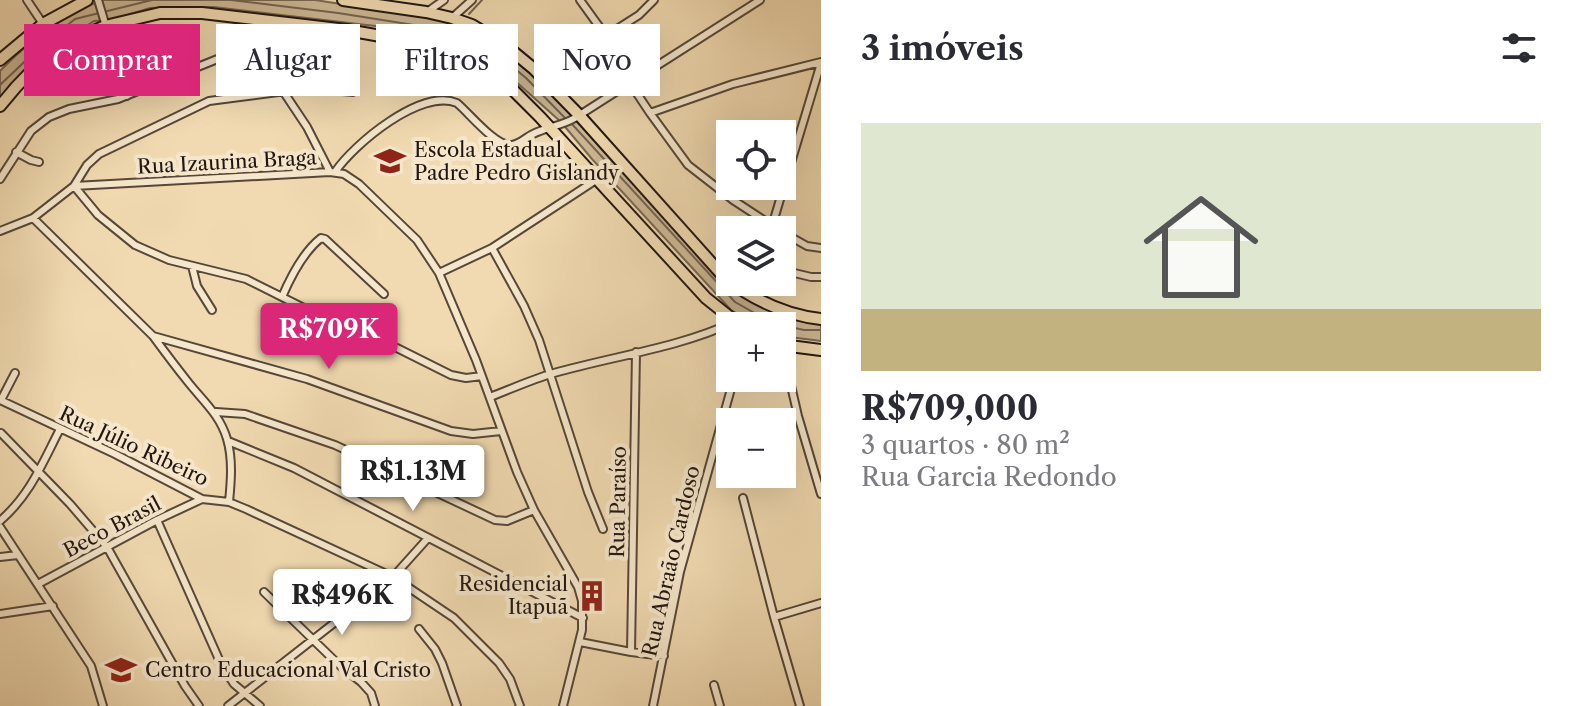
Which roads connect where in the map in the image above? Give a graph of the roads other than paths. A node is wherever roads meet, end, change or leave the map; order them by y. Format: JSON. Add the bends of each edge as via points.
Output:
{"nodes":[{"id":1,"x":27,"y":0,"type":"edge"},
{"id":2,"x":87,"y":0,"type":"edge"},
{"id":3,"x":343,"y":0,"type":"edge"},
{"id":4,"x":444,"y":0,"type":"edge"},
{"id":5,"x":472,"y":0,"type":"edge"},
{"id":6,"x":580,"y":0,"type":"edge"},
{"id":7,"x":654,"y":0,"type":"edge"},
{"id":8,"x":760,"y":0,"type":"edge"},
{"id":9,"x":98,"y":1,"type":"edge"},
{"id":10,"x":426,"y":12,"type":"junction"},
{"id":11,"x":452,"y":18,"type":"junction"},
{"id":12,"x":103,"y":21,"type":"junction"},
{"id":13,"x":43,"y":24,"type":"joint"},
{"id":14,"x":104,"y":24,"type":"edge"},
{"id":15,"x":597,"y":24,"type":"edge"},
{"id":16,"x":625,"y":24,"type":"edge"},
{"id":17,"x":24,"y":40,"type":"edge"},
{"id":18,"x":0,"y":60,"type":"edge"},
{"id":19,"x":821,"y":62,"type":"edge"},
{"id":20,"x":660,"y":64,"type":"edge"},
{"id":21,"x":127,"y":96,"type":"edge"},
{"id":22,"x":246,"y":96,"type":"edge"},
{"id":23,"x":286,"y":96,"type":"edge"},
{"id":24,"x":610,"y":96,"type":"edge"},
{"id":25,"x":639,"y":96,"type":"edge"},
{"id":26,"x":0,"y":106,"type":"edge"},
{"id":27,"x":650,"y":113,"type":"junction"},
{"id":28,"x":577,"y":117,"type":"junction"},
{"id":29,"x":550,"y":128,"type":"junction"},
{"id":30,"x":16,"y":152,"type":"junction"},
{"id":31,"x":39,"y":162,"type":"dead end"},
{"id":32,"x":332,"y":172,"type":"junction"},
{"id":33,"x":0,"y":179,"type":"edge"},
{"id":34,"x":596,"y":180,"type":"junction"},
{"id":35,"x":74,"y":186,"type":"junction"},
{"id":36,"x":758,"y":216,"type":"edge"},
{"id":37,"x":781,"y":216,"type":"edge"},
{"id":38,"x":33,"y":218,"type":"junction"},
{"id":39,"x":0,"y":231,"type":"edge"},
{"id":40,"x":796,"y":240,"type":"edge"},
{"id":41,"x":492,"y":248,"type":"junction"},
{"id":42,"x":821,"y":248,"type":"edge"},
{"id":43,"x":192,"y":266,"type":"junction"},
{"id":44,"x":716,"y":268,"type":"edge"},
{"id":45,"x":439,"y":273,"type":"junction"},
{"id":46,"x":796,"y":274,"type":"edge"},
{"id":47,"x":821,"y":277,"type":"edge"},
{"id":48,"x":384,"y":294,"type":"dead end"},
{"id":49,"x":756,"y":296,"type":"edge"},
{"id":50,"x":282,"y":297,"type":"junction"},
{"id":51,"x":212,"y":310,"type":"dead end"},
{"id":52,"x":723,"y":312,"type":"edge"},
{"id":53,"x":821,"y":319,"type":"edge"},
{"id":54,"x":716,"y":331,"type":"edge"},
{"id":55,"x":153,"y":336,"type":"junction"},
{"id":56,"x":796,"y":347,"type":"edge"},
{"id":57,"x":821,"y":350,"type":"edge"},
{"id":58,"x":636,"y":352,"type":"junction"},
{"id":59,"x":15,"y":373,"type":"dead end"},
{"id":60,"x":551,"y":374,"type":"junction"},
{"id":61,"x":482,"y":376,"type":"junction"},
{"id":62,"x":730,"y":392,"type":"edge"},
{"id":63,"x":793,"y":392,"type":"edge"},
{"id":64,"x":490,"y":397,"type":"junction"},
{"id":65,"x":0,"y":400,"type":"edge"},
{"id":66,"x":216,"y":412,"type":"junction"},
{"id":67,"x":60,"y":429,"type":"junction"},
{"id":68,"x":501,"y":431,"type":"junction"},
{"id":69,"x":1,"y":433,"type":"edge"},
{"id":70,"x":228,"y":441,"type":"junction"},
{"id":71,"x":38,"y":472,"type":"junction"},
{"id":72,"x":821,"y":494,"type":"edge"},
{"id":73,"x":743,"y":498,"type":"dead end"},
{"id":74,"x":202,"y":499,"type":"junction"},
{"id":75,"x":229,"y":502,"type":"junction"},
{"id":76,"x":534,"y":510,"type":"junction"},
{"id":77,"x":157,"y":520,"type":"junction"},
{"id":78,"x":0,"y":524,"type":"edge"},
{"id":79,"x":603,"y":529,"type":"dead end"},
{"id":80,"x":428,"y":538,"type":"junction"},
{"id":81,"x":107,"y":547,"type":"junction"},
{"id":82,"x":18,"y":555,"type":"junction"},
{"id":83,"x":0,"y":557,"type":"edge"},
{"id":84,"x":393,"y":577,"type":"junction"},
{"id":85,"x":38,"y":584,"type":"junction"},
{"id":86,"x":264,"y":592,"type":"dead end"},
{"id":87,"x":821,"y":603,"type":"edge"},
{"id":88,"x":53,"y":606,"type":"junction"},
{"id":89,"x":0,"y":614,"type":"edge"},
{"id":90,"x":774,"y":617,"type":"junction"},
{"id":91,"x":583,"y":618,"type":"junction"},
{"id":92,"x":419,"y":629,"type":"dead end"},
{"id":93,"x":313,"y":641,"type":"junction"},
{"id":94,"x":580,"y":642,"type":"junction"},
{"id":95,"x":631,"y":652,"type":"junction"},
{"id":96,"x":664,"y":656,"type":"junction"},
{"id":97,"x":714,"y":685,"type":"dead end"},
{"id":98,"x":245,"y":694,"type":"junction"},
{"id":99,"x":103,"y":706,"type":"edge"},
{"id":100,"x":199,"y":706,"type":"edge"},
{"id":101,"x":228,"y":706,"type":"edge"},
{"id":102,"x":260,"y":706,"type":"edge"},
{"id":103,"x":375,"y":706,"type":"edge"},
{"id":104,"x":457,"y":706,"type":"edge"},
{"id":105,"x":520,"y":706,"type":"edge"},
{"id":106,"x":563,"y":706,"type":"edge"},
{"id":107,"x":653,"y":706,"type":"edge"},
{"id":108,"x":720,"y":706,"type":"edge"},
{"id":109,"x":800,"y":706,"type":"edge"}],
"edges":[{"from":1,"to":13,"type":"street"},
{"from":2,"to":13,"type":"highway"},
{"from":3,"to":10,"type":"highway"},
{"from":4,"to":10,"type":"street"},
{"from":5,"to":11,"type":"street"},
{"from":6,"to":15,"type":"street"},
{"from":7,"to":16,"type":"street"},
{"from":8,"to":20,"type":"street"},
{"from":9,"to":12,"type":"street"},
{"from":10,"to":11,"type":"highway"},
{"from":11,"to":28,"type":"highway","via":[[505,45]]},
{"from":12,"to":14,"type":"street"},
{"from":12,"to":26,"type":"highway","via":[[39,63]]},
{"from":12,"to":29,"type":"highway","via":[[189,12],[426,43],[489,69]]},
{"from":17,"to":18,"type":"highway"},
{"from":19,"to":27,"type":"street","via":[[733,84]]},
{"from":19,"to":37,"type":"street"},
{"from":21,"to":30,"type":"street","via":[[49,117]]},
{"from":22,"to":35,"type":"street","via":[[209,101],[99,154]]},
{"from":23,"to":32,"type":"street"},
{"from":24,"to":28,"type":"street"},
{"from":25,"to":27,"type":"street"},
{"from":27,"to":36,"type":"street","via":[[688,165]]},
{"from":28,"to":29,"type":"street"},
{"from":28,"to":44,"type":"highway"},
{"from":29,"to":32,"type":"street","via":[[505,144],[452,100],[425,103],[403,111]]},
{"from":29,"to":34,"type":"highway"},
{"from":30,"to":31,"type":"street"},
{"from":30,"to":33,"type":"street"},
{"from":32,"to":35,"type":"street","name":"Rua Izaurina Braga"},
{"from":32,"to":45,"type":"street","name":"Rua Izaurina Braga","via":[[359,184],[417,240]]},
{"from":34,"to":41,"type":"street"},
{"from":34,"to":52,"type":"highway"},
{"from":35,"to":38,"type":"street"},
{"from":35,"to":43,"type":"street","via":[[98,215],[135,245]]},
{"from":38,"to":39,"type":"street"},
{"from":38,"to":55,"type":"street"},
{"from":40,"to":42,"type":"street"},
{"from":41,"to":45,"type":"street"},
{"from":41,"to":60,"type":"street"},
{"from":43,"to":50,"type":"street","via":[[246,279]]},
{"from":43,"to":51,"type":"street"},
{"from":45,"to":61,"type":"street","name":"Rua Izaurina Braga"},
{"from":46,"to":47,"type":"street"},
{"from":48,"to":50,"type":"street","via":[[321,238],[293,273]]},
{"from":49,"to":53,"type":"highway","via":[[776,308]]},
{"from":50,"to":61,"type":"street","via":[[451,375]]},
{"from":54,"to":58,"type":"street"},
{"from":55,"to":66,"type":"street"},
{"from":55,"to":68,"type":"street","via":[[307,379],[451,431]]},
{"from":56,"to":57,"type":"highway"},
{"from":58,"to":60,"type":"street"},
{"from":58,"to":95,"type":"street","name":"Rua Paraíso"},
{"from":59,"to":65,"type":"street"},
{"from":60,"to":64,"type":"street"},
{"from":60,"to":79,"type":"street"},
{"from":61,"to":64,"type":"street","name":"Rua Izaurina Braga"},
{"from":62,"to":96,"type":"street","name":"Rua Abraão Cardoso","via":[[680,572]]},
{"from":63,"to":72,"type":"street"},
{"from":64,"to":68,"type":"street","name":"Rua Izaurina Braga"},
{"from":65,"to":67,"type":"street","name":"Rua Júlio Ribeiro"},
{"from":66,"to":70,"type":"street"},
{"from":66,"to":76,"type":"street","via":[[245,414],[335,445],[495,520]]},
{"from":67,"to":71,"type":"street"},
{"from":67,"to":74,"type":"street","name":"Rua Júlio Ribeiro"},
{"from":68,"to":76,"type":"street","name":"Rua Izaurina Braga"},
{"from":69,"to":71,"type":"street"},
{"from":70,"to":75,"type":"street"},
{"from":70,"to":80,"type":"street","via":[[294,468]]},
{"from":71,"to":78,"type":"street"},
{"from":71,"to":81,"type":"street"},
{"from":73,"to":90,"type":"street"},
{"from":74,"to":75,"type":"street","name":"Rua Júlio Ribeiro"},
{"from":74,"to":77,"type":"street","name":"Beco Brasil"},
{"from":75,"to":84,"type":"street","name":"Rua Júlio Ribeiro"},
{"from":76,"to":91,"type":"street","name":"Rua Izaurina Braga","via":[[578,587]]},
{"from":77,"to":81,"type":"street","name":"Beco Brasil"},
{"from":77,"to":98,"type":"street","via":[[221,664]]},
{"from":78,"to":82,"type":"street"},
{"from":80,"to":84,"type":"street"},
{"from":80,"to":91,"type":"street"},
{"from":81,"to":85,"type":"street","name":"Beco Brasil"},
{"from":81,"to":100,"type":"street"},
{"from":82,"to":83,"type":"street"},
{"from":82,"to":85,"type":"street"},
{"from":84,"to":93,"type":"street"},
{"from":84,"to":105,"type":"street","name":"Rua Júlio Ribeiro","via":[[454,618],[489,651],[510,679]]},
{"from":85,"to":88,"type":"street"},
{"from":86,"to":93,"type":"street"},
{"from":87,"to":90,"type":"street"},
{"from":88,"to":89,"type":"street"},
{"from":88,"to":99,"type":"street","via":[[91,666]]},
{"from":90,"to":109,"type":"street"},
{"from":91,"to":94,"type":"street","name":"Rua Izaurina Braga"},
{"from":92,"to":104,"type":"street","via":[[442,663]]},
{"from":93,"to":98,"type":"street"},
{"from":93,"to":103,"type":"street","via":[[361,682]]},
{"from":94,"to":95,"type":"street"},
{"from":94,"to":106,"type":"street","name":"Rua Izaurina Braga"},
{"from":95,"to":96,"type":"street"},
{"from":96,"to":107,"type":"street","name":"Rua Abraão Cardoso"},
{"from":97,"to":108,"type":"street"},
{"from":98,"to":101,"type":"street"},
{"from":98,"to":102,"type":"street"}]}
